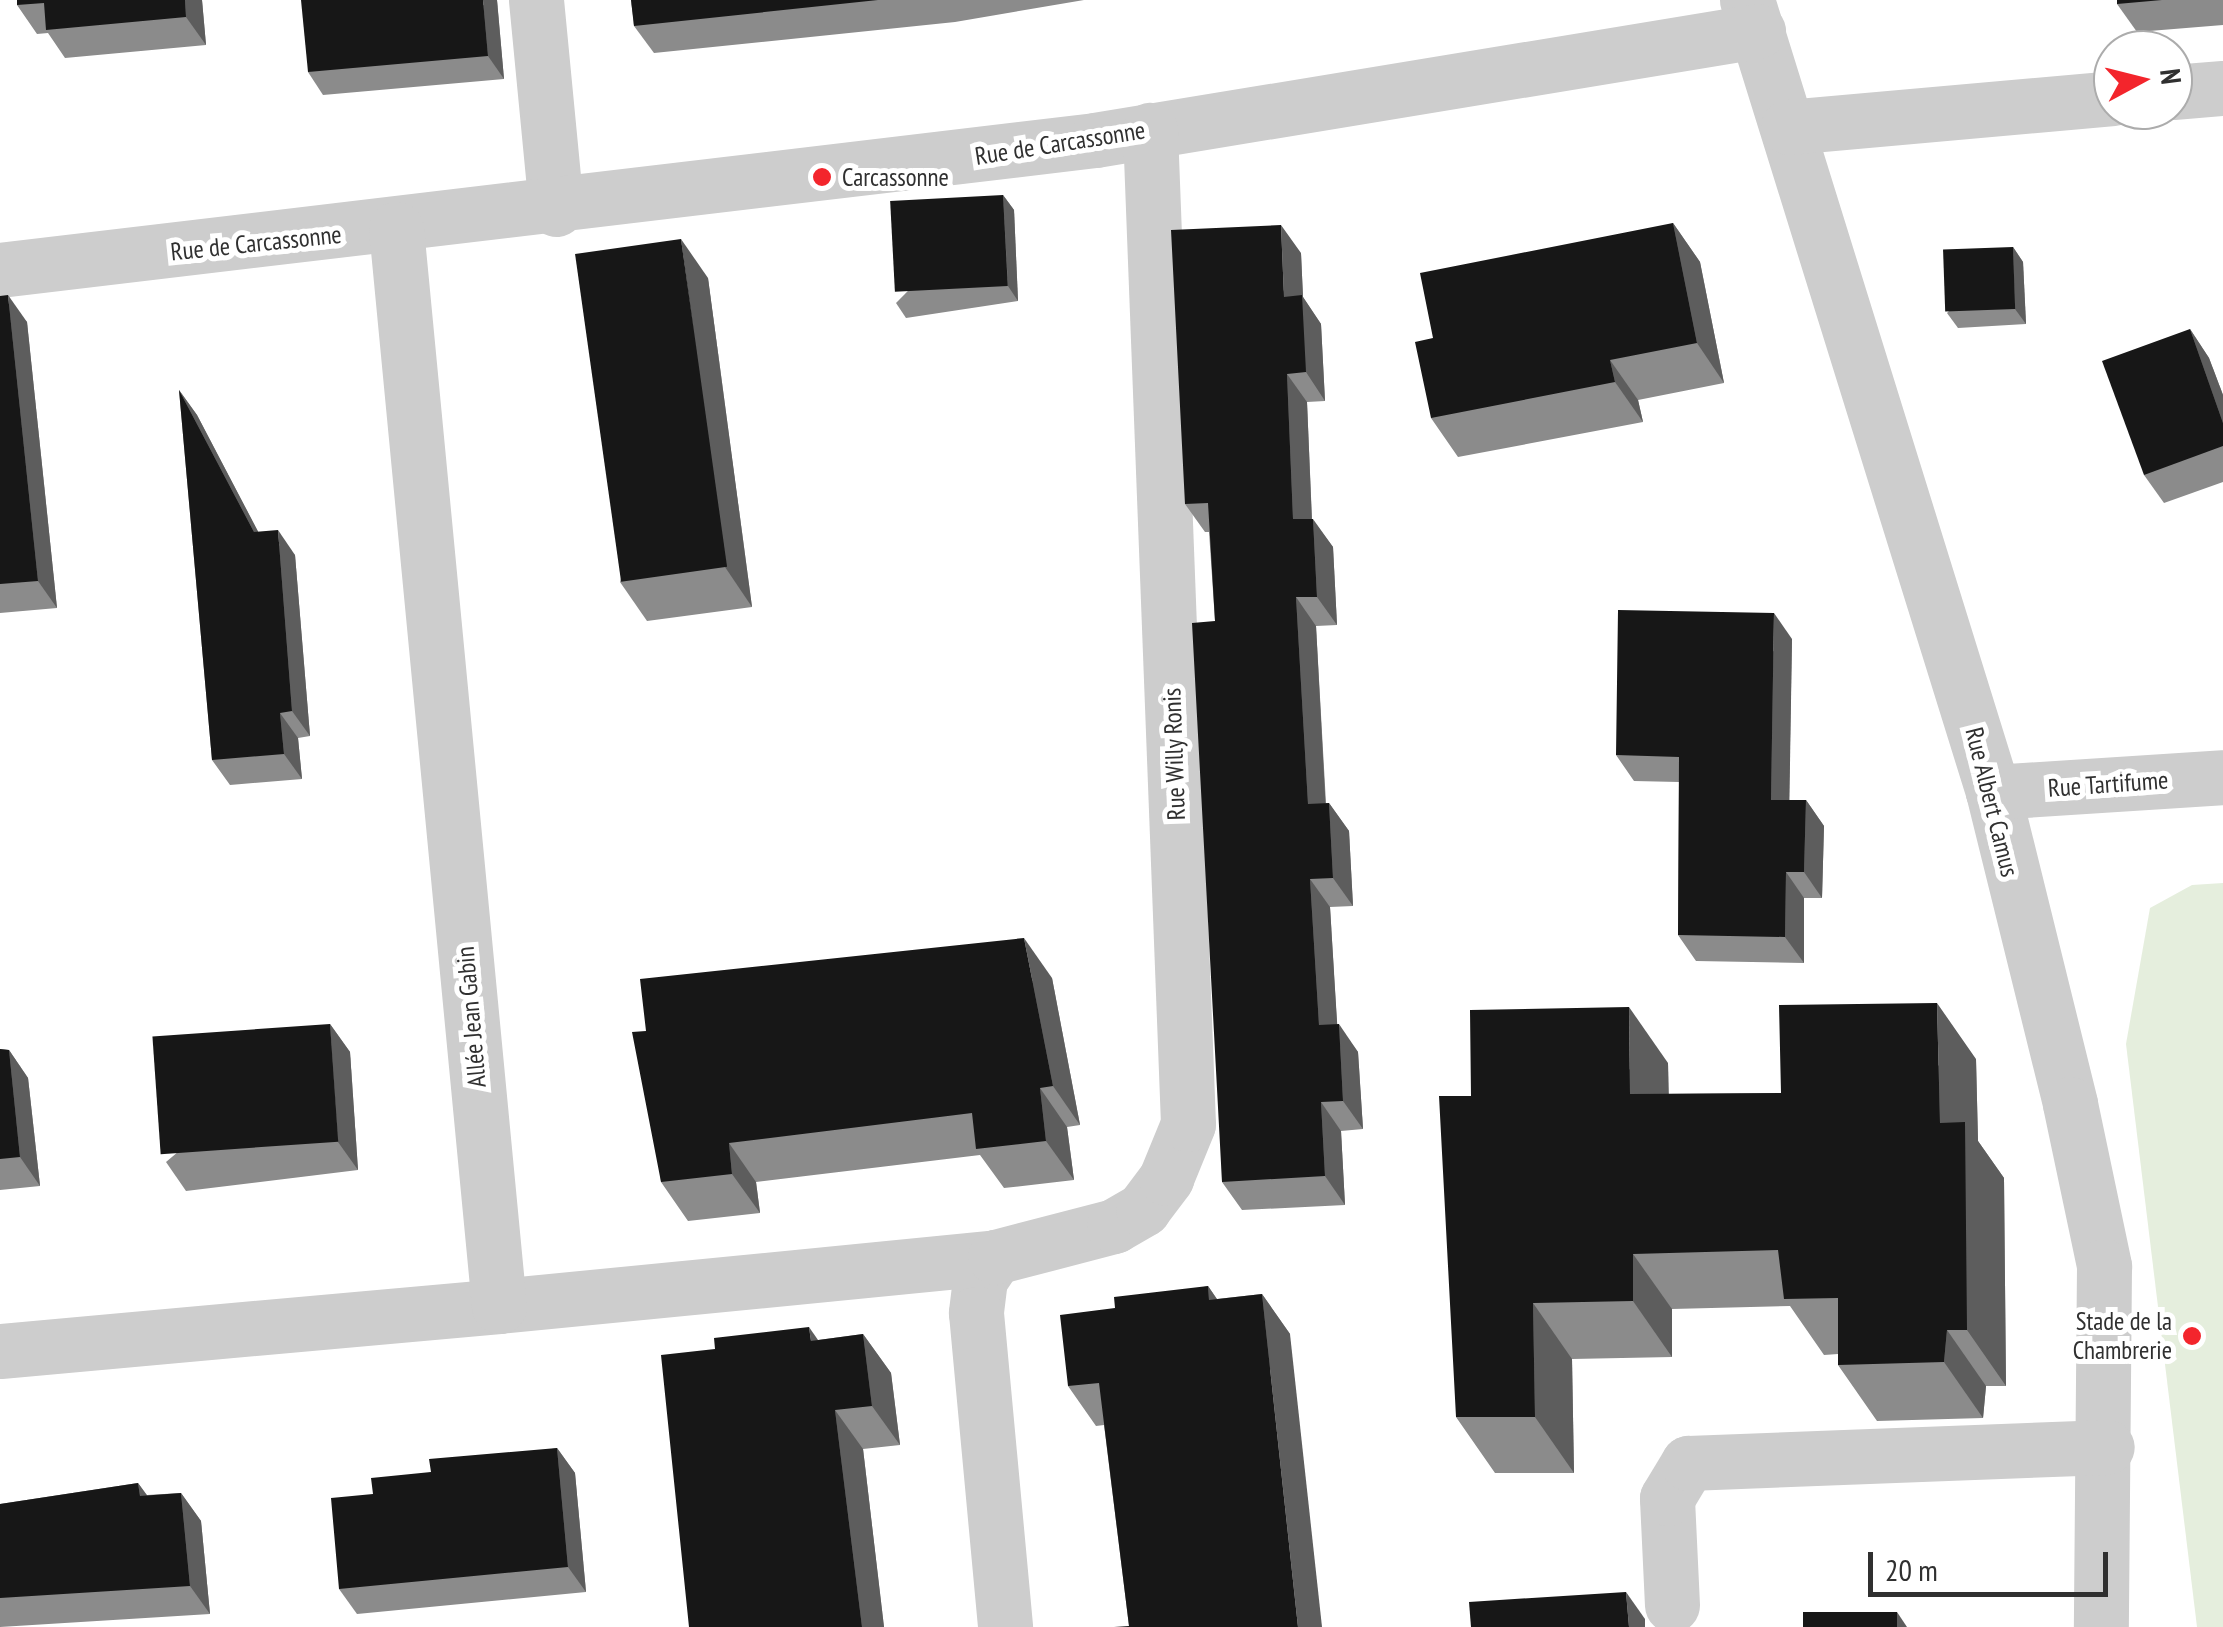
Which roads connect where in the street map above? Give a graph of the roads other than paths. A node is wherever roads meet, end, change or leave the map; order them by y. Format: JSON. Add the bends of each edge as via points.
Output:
{"nodes":[{"id":1,"x":536,"y":0,"type":"edge"},
{"id":2,"x":1752,"y":15,"type":"edge"},
{"id":3,"x":2223,"y":88,"type":"edge"},
{"id":4,"x":2193,"y":90,"type":"edge"},
{"id":5,"x":2093,"y":100,"type":"edge"},
{"id":6,"x":1788,"y":127,"type":"junction"},
{"id":7,"x":1150,"y":130,"type":"junction"},
{"id":8,"x":556,"y":209,"type":"junction"},
{"id":9,"x":396,"y":229,"type":"junction"},
{"id":10,"x":0,"y":270,"type":"edge"},
{"id":11,"x":2223,"y":777,"type":"edge"},
{"id":12,"x":1993,"y":792,"type":"junction"},
{"id":13,"x":995,"y":1257,"type":"junction"},
{"id":14,"x":499,"y":1306,"type":"junction"},
{"id":15,"x":0,"y":1351,"type":"edge"},
{"id":16,"x":2107,"y":1447,"type":"junction"},
{"id":17,"x":1672,"y":1605,"type":"dead end"},
{"id":18,"x":1005,"y":1627,"type":"edge"},
{"id":19,"x":2102,"y":1627,"type":"edge"}],
"edges":[{"from":1,"to":8,"type":"street"},
{"from":2,"to":6,"type":"street","name":"Rue Albert Camus"},
{"from":2,"to":7,"type":"street","name":"Rue de Carcassonne"},
{"from":3,"to":4,"type":"street"},
{"from":5,"to":6,"type":"street"},
{"from":6,"to":12,"type":"street","name":"Rue Albert Camus"},
{"from":7,"to":8,"type":"street","name":"Rue de Carcassonne"},
{"from":7,"to":13,"type":"street","name":"Rue Willy Ronis","via":[[1188,1124],[1143,1209],[1114,1226]]},
{"from":8,"to":9,"type":"street","name":"Rue de Carcassonne"},
{"from":9,"to":10,"type":"street","name":"Rue de Carcassonne"},
{"from":9,"to":14,"type":"street","name":"Allée Jean Gabin"},
{"from":11,"to":12,"type":"street","name":"Rue Tartifume"},
{"from":12,"to":16,"type":"street","name":"Rue Albert Camus","via":[[2104,1266]]},
{"from":13,"to":14,"type":"street","name":"Rue Willy Ronis"},
{"from":13,"to":18,"type":"street","via":[[980,1279],[976,1313]]},
{"from":14,"to":15,"type":"street"},
{"from":16,"to":17,"type":"street","via":[[1688,1463],[1667,1498]]},
{"from":16,"to":19,"type":"street","name":"Rue Albert Camus"}]}
